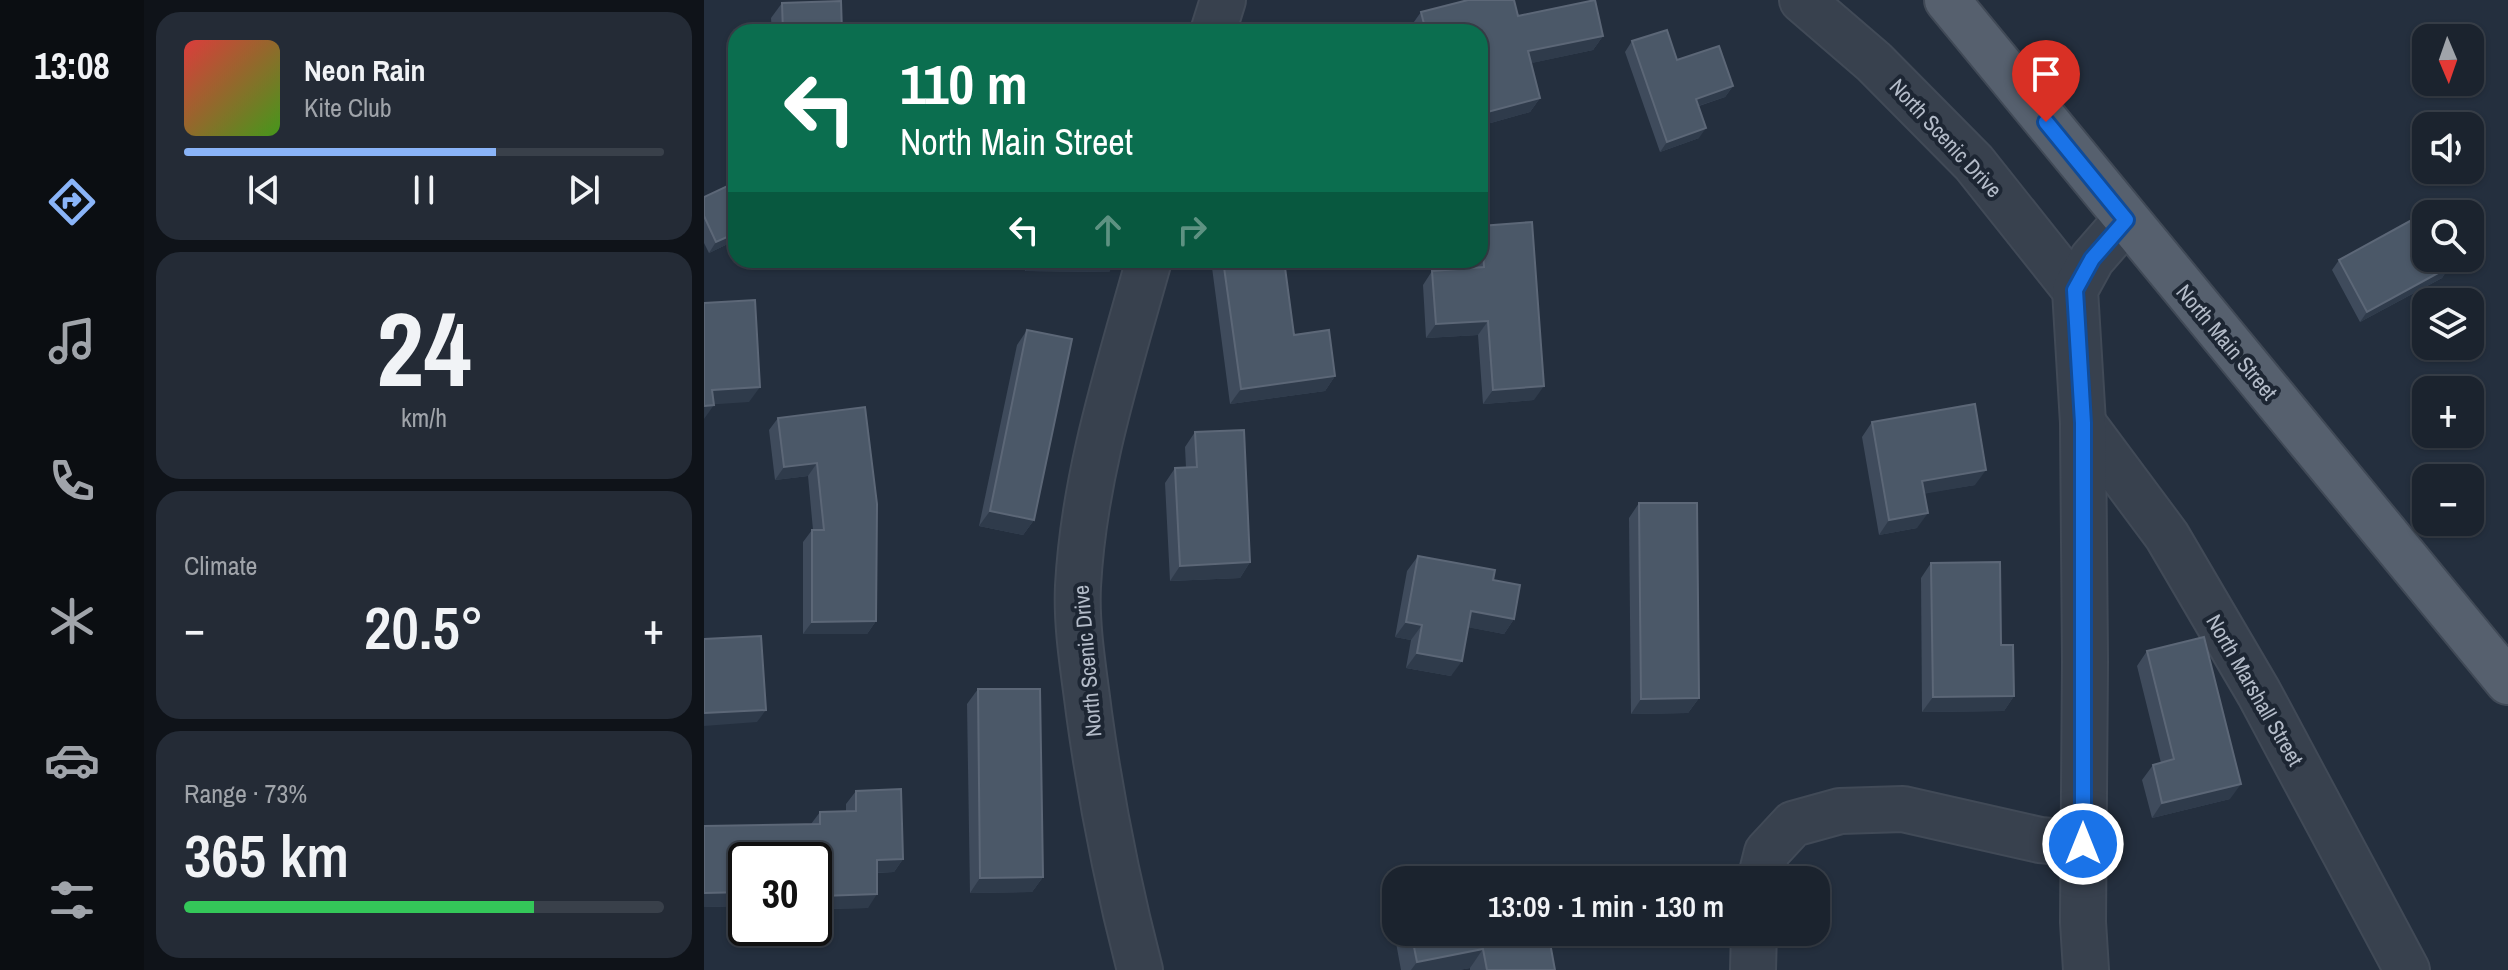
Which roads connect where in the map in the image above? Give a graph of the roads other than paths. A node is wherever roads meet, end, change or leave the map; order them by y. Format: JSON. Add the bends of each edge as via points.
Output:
{"nodes":[{"id":1,"x":1223,"y":0,"type":"edge"},
{"id":2,"x":1802,"y":0,"type":"edge"},
{"id":3,"x":1947,"y":0,"type":"edge"},
{"id":4,"x":1216,"y":24,"type":"edge"},
{"id":5,"x":2126,"y":220,"type":"junction"},
{"id":6,"x":1147,"y":268,"type":"edge"},
{"id":7,"x":2075,"y":290,"type":"junction"},
{"id":8,"x":2083,"y":423,"type":"junction"},
{"id":9,"x":2508,"y":682,"type":"edge"},
{"id":10,"x":2083,"y":844,"type":"junction"},
{"id":11,"x":1764,"y":866,"type":"edge"},
{"id":12,"x":1754,"y":946,"type":"edge"},
{"id":13,"x":1140,"y":970,"type":"edge"},
{"id":14,"x":1753,"y":970,"type":"edge"},
{"id":15,"x":2086,"y":970,"type":"edge"},
{"id":16,"x":2407,"y":970,"type":"edge"}],
"edges":[{"from":1,"to":4,"type":"street"},
{"from":2,"to":7,"type":"street","name":"North Scenic Drive","via":[[1874,62],[1974,163]]},
{"from":3,"to":5,"type":"main road","name":"North Main Street"},
{"from":5,"to":7,"type":"street","via":[[2092,259]]},
{"from":5,"to":9,"type":"main road","name":"North Main Street"},
{"from":6,"to":13,"type":"street","name":"North Scenic Drive","via":[[1096,450],[1078,589],[1098,781]]},
{"from":7,"to":8,"type":"street"},
{"from":8,"to":10,"type":"street"},
{"from":8,"to":16,"type":"street","name":"North Marshall Street","via":[[2167,536],[2259,693]]},
{"from":10,"to":11,"type":"street","via":[[2040,840],[1903,809],[1840,811],[1793,824],[1767,852]]},
{"from":10,"to":15,"type":"street"},
{"from":12,"to":14,"type":"street"}]}
